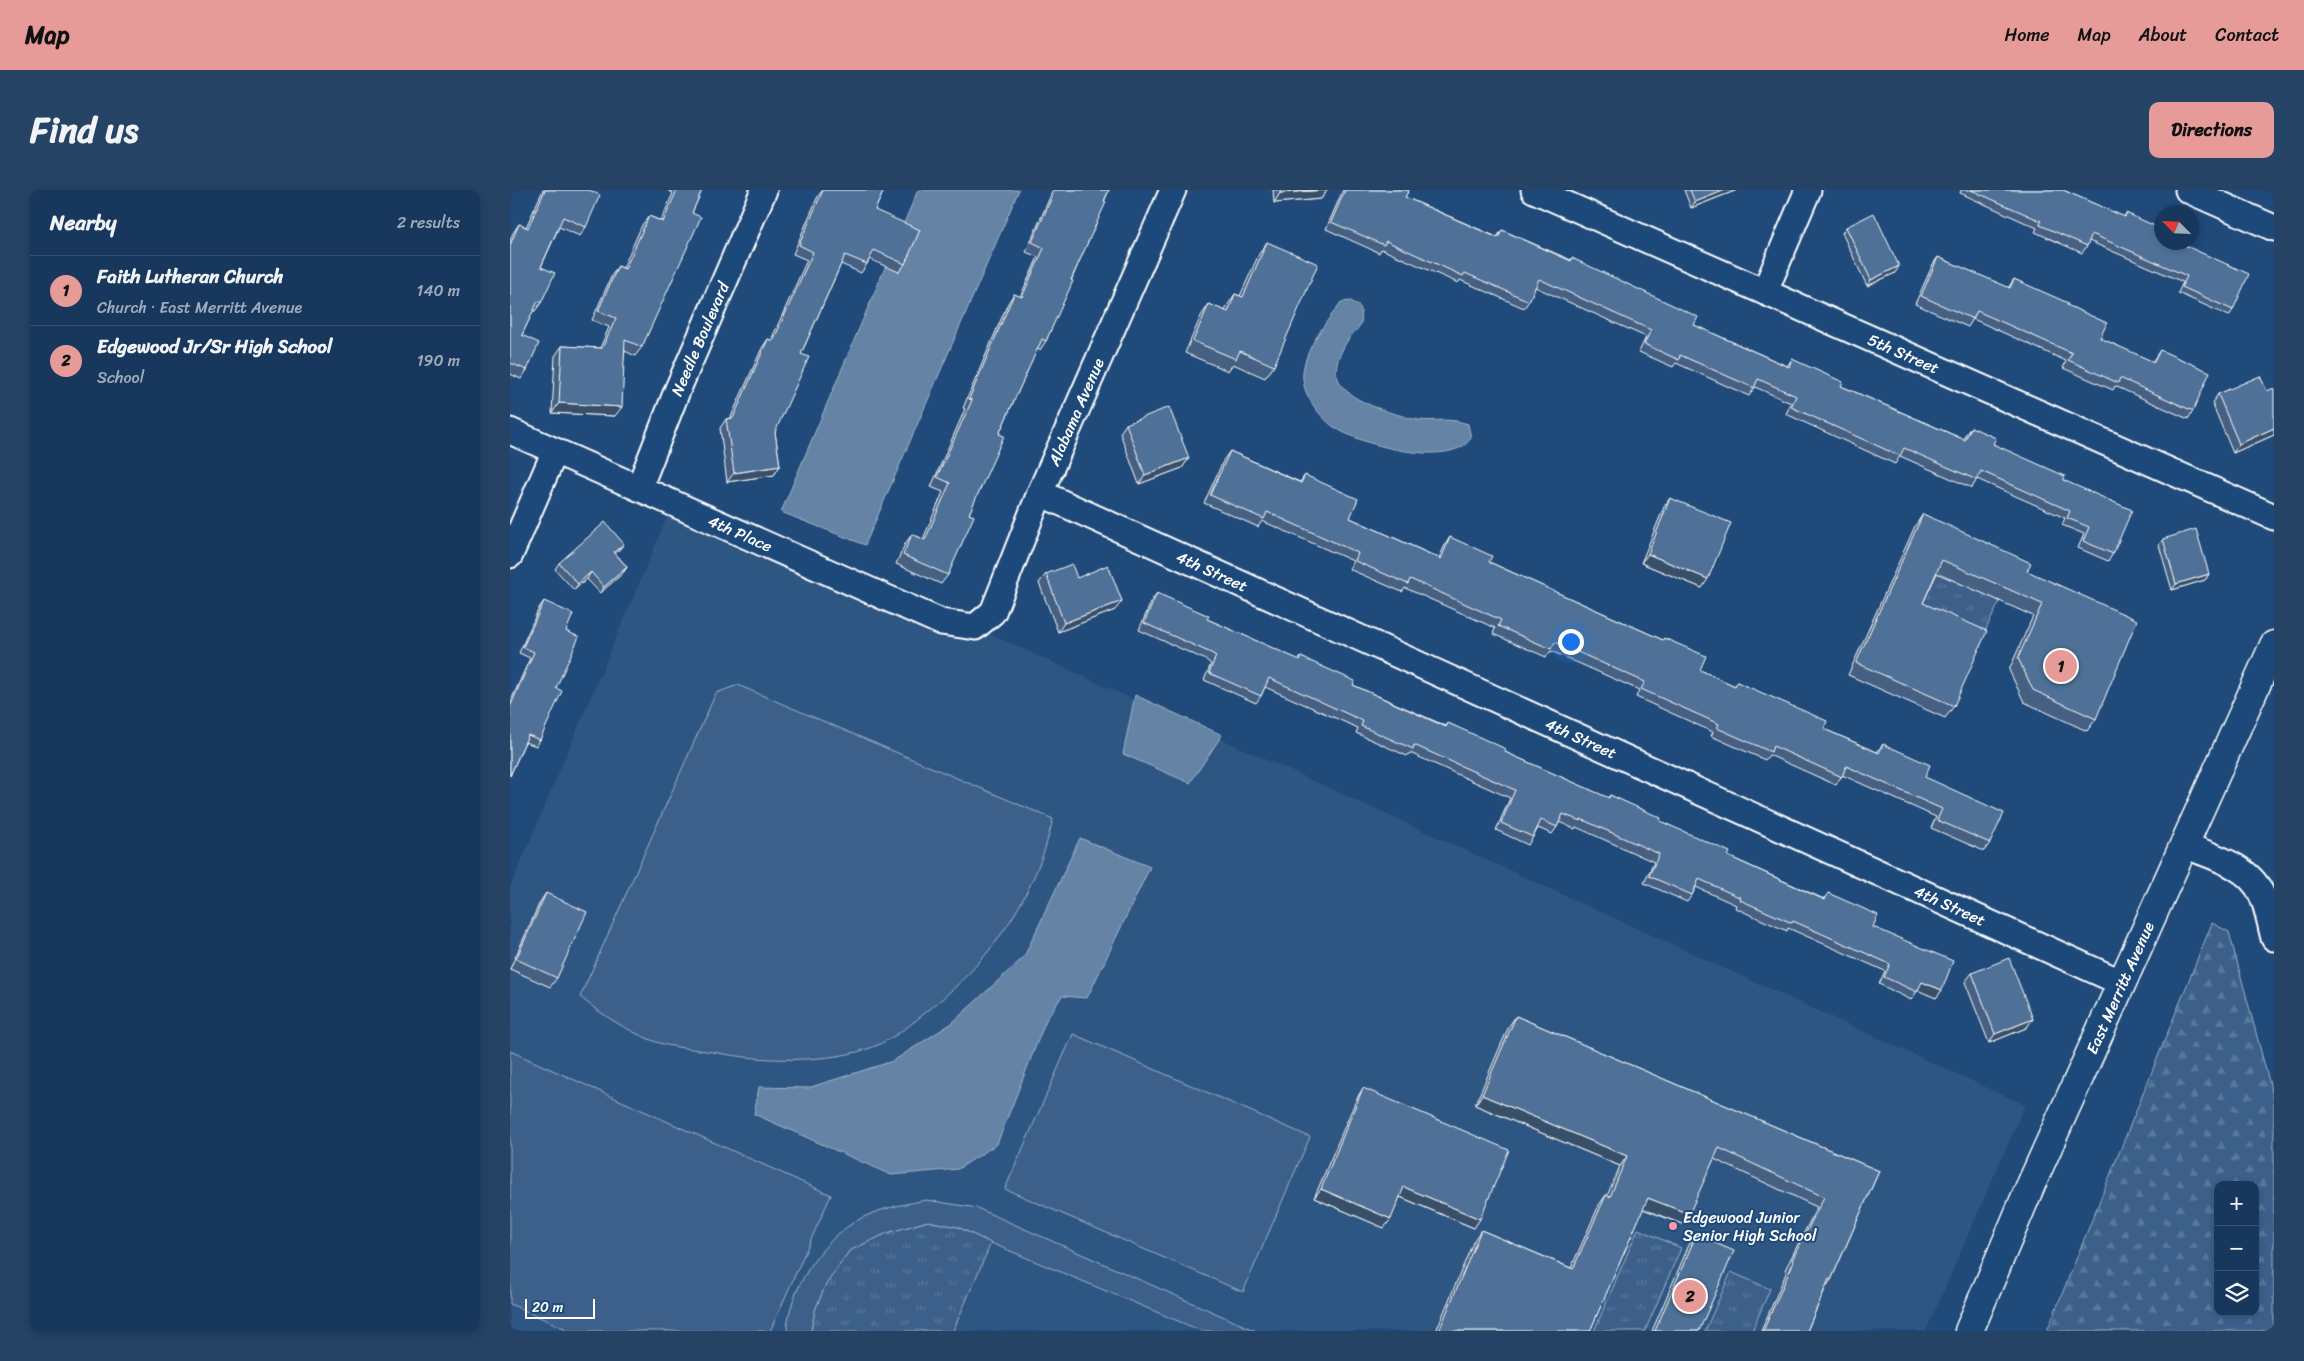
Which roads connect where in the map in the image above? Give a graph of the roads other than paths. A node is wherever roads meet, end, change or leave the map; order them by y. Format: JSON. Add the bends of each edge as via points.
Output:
{"nodes":[{"id":1,"x":764,"y":190,"type":"edge"},
{"id":2,"x":1172,"y":190,"type":"edge"},
{"id":3,"x":1534,"y":190,"type":"edge"},
{"id":4,"x":1808,"y":190,"type":"edge"},
{"id":5,"x":2188,"y":190,"type":"edge"},
{"id":6,"x":2274,"y":228,"type":"edge"},
{"id":7,"x":1765,"y":291,"type":"junction"},
{"id":8,"x":510,"y":431,"type":"edge"},
{"id":9,"x":555,"y":451,"type":"junction"},
{"id":10,"x":638,"y":488,"type":"junction"},
{"id":11,"x":1040,"y":493,"type":"junction"},
{"id":12,"x":2274,"y":517,"type":"edge"},
{"id":13,"x":510,"y":555,"type":"edge"},
{"id":14,"x":975,"y":628,"type":"joint"},
{"id":15,"x":2274,"y":645,"type":"edge"},
{"id":16,"x":2184,"y":845,"type":"junction"},
{"id":17,"x":2274,"y":938,"type":"edge"},
{"id":18,"x":2122,"y":983,"type":"junction"},
{"id":19,"x":1969,"y":1331,"type":"edge"}],
"edges":[{"from":1,"to":10,"type":"street","name":"Needle Boulevard"},
{"from":2,"to":11,"type":"street","name":"Alabama Avenue"},
{"from":3,"to":7,"type":"street","name":"5th Street"},
{"from":4,"to":7,"type":"street"},
{"from":5,"to":6,"type":"street"},
{"from":7,"to":12,"type":"street","name":"5th Street"},
{"from":8,"to":9,"type":"street","name":"4th Place"},
{"from":9,"to":10,"type":"street","name":"4th Place"},
{"from":9,"to":13,"type":"street"},
{"from":10,"to":14,"type":"street","name":"4th Place","via":[[941,622]]},
{"from":11,"to":14,"type":"street","name":"Alabama Avenue","via":[[993,612]]},
{"from":11,"to":18,"type":"street","name":"4th Street"},
{"from":15,"to":16,"type":"street","name":"East Merritt Avenue"},
{"from":16,"to":17,"type":"street","via":[[2234,866],[2250,878],[2261,892]]},
{"from":16,"to":18,"type":"street","name":"East Merritt Avenue"},
{"from":18,"to":19,"type":"street","name":"East Merritt Avenue"}]}
